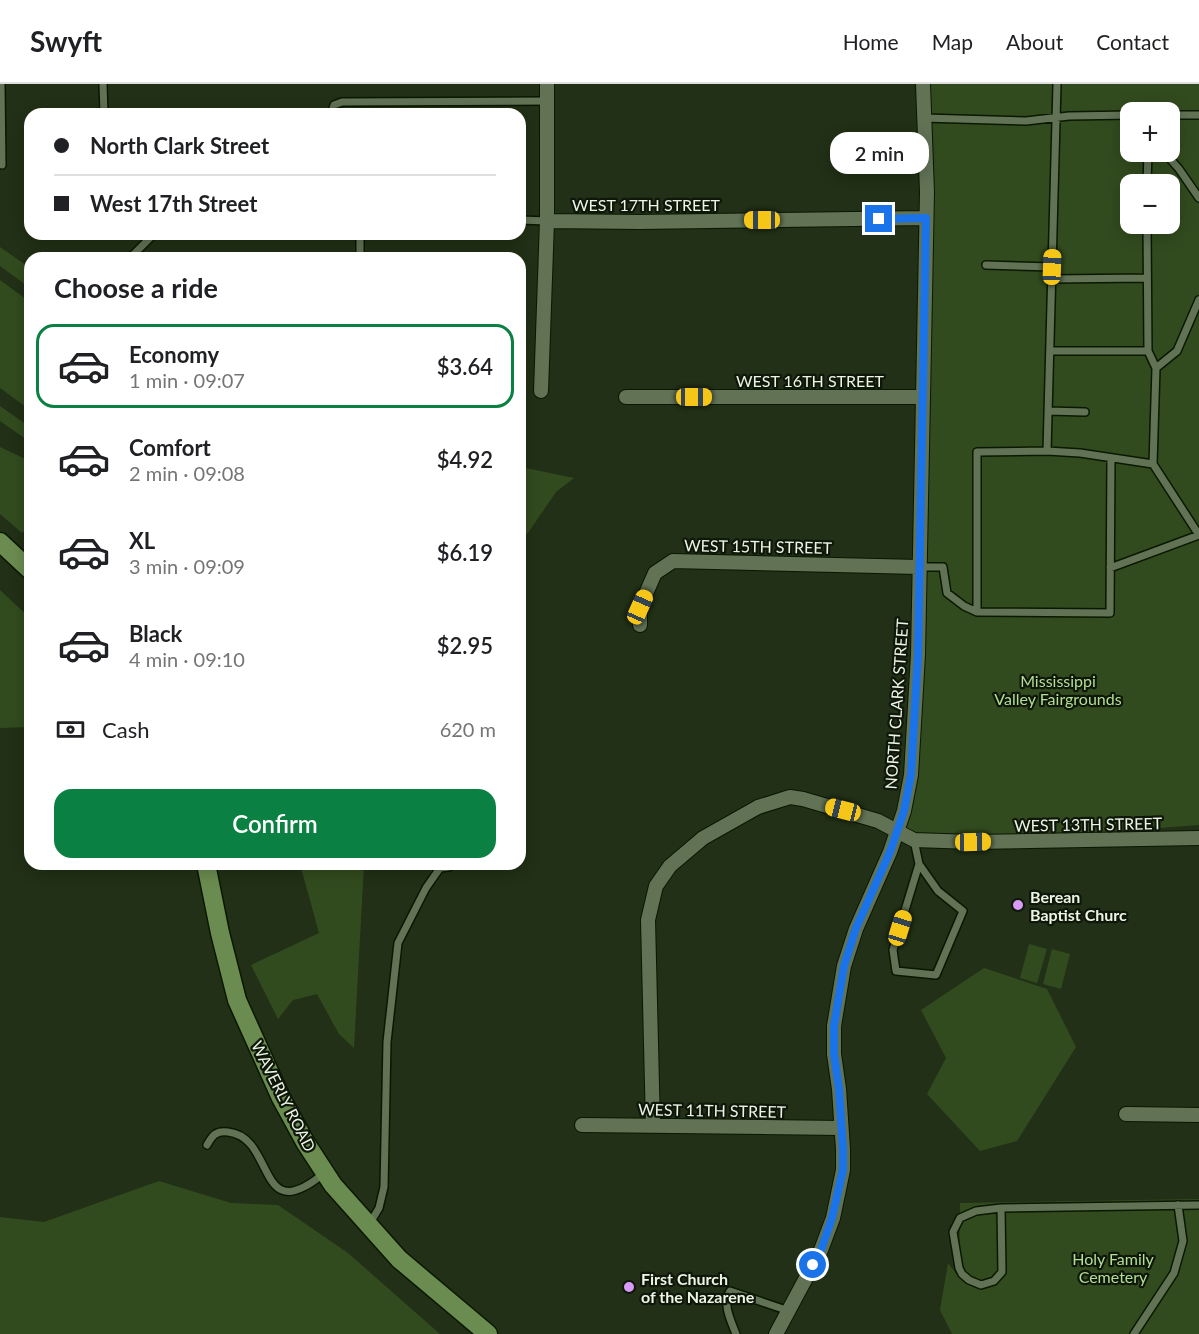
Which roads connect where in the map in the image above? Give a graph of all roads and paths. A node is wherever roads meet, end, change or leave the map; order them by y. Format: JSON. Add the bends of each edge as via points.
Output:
{"nodes":[{"id":1,"x":1,"y":84,"type":"edge"},
{"id":2,"x":103,"y":84,"type":"edge"},
{"id":3,"x":547,"y":84,"type":"edge"},
{"id":4,"x":923,"y":84,"type":"edge"},
{"id":5,"x":1057,"y":84,"type":"edge"},
{"id":6,"x":547,"y":101,"type":"junction"},
{"id":7,"x":104,"y":108,"type":"edge"},
{"id":8,"x":333,"y":108,"type":"edge"},
{"id":9,"x":1120,"y":115,"type":"edge"},
{"id":10,"x":1180,"y":115,"type":"edge"},
{"id":11,"x":1199,"y":115,"type":"edge"},
{"id":12,"x":1057,"y":117,"type":"junction"},
{"id":13,"x":924,"y":118,"type":"junction"},
{"id":14,"x":1173,"y":162,"type":"edge"},
{"id":15,"x":2,"y":165,"type":"dead end"},
{"id":16,"x":1199,"y":198,"type":"edge"},
{"id":17,"x":926,"y":218,"type":"junction"},
{"id":18,"x":526,"y":220,"type":"edge"},
{"id":19,"x":547,"y":220,"type":"junction"},
{"id":20,"x":1147,"y":234,"type":"edge"},
{"id":21,"x":148,"y":240,"type":"edge"},
{"id":22,"x":136,"y":252,"type":"edge"},
{"id":23,"x":986,"y":265,"type":"dead end"},
{"id":24,"x":1052,"y":267,"type":"junction"},
{"id":25,"x":1147,"y":278,"type":"junction"},
{"id":26,"x":1051,"y":279,"type":"junction"},
{"id":27,"x":1199,"y":300,"type":"edge"},
{"id":28,"x":1050,"y":351,"type":"junction"},
{"id":29,"x":1148,"y":351,"type":"junction"},
{"id":30,"x":1156,"y":368,"type":"junction"},
{"id":31,"x":541,"y":392,"type":"dead end"},
{"id":32,"x":626,"y":397,"type":"dead end"},
{"id":33,"x":923,"y":397,"type":"junction"},
{"id":34,"x":1048,"y":411,"type":"junction"},
{"id":35,"x":1084,"y":412,"type":"dead end"},
{"id":36,"x":1047,"y":451,"type":"junction"},
{"id":37,"x":1111,"y":458,"type":"junction"},
{"id":38,"x":1153,"y":464,"type":"junction"},
{"id":39,"x":1199,"y":535,"type":"edge"},
{"id":40,"x":0,"y":542,"type":"edge"},
{"id":41,"x":24,"y":564,"type":"edge"},
{"id":42,"x":919,"y":567,"type":"junction"},
{"id":43,"x":1110,"y":568,"type":"junction"},
{"id":44,"x":977,"y":612,"type":"junction"},
{"id":45,"x":640,"y":625,"type":"dead end"},
{"id":46,"x":897,"y":831,"type":"junction"},
{"id":47,"x":1199,"y":838,"type":"edge"},
{"id":48,"x":914,"y":840,"type":"junction"},
{"id":49,"x":919,"y":864,"type":"junction"},
{"id":50,"x":207,"y":870,"type":"edge"},
{"id":51,"x":437,"y":870,"type":"edge"},
{"id":52,"x":1126,"y":1114,"type":"dead end"},
{"id":53,"x":1199,"y":1115,"type":"edge"},
{"id":54,"x":582,"y":1125,"type":"dead end"},
{"id":55,"x":653,"y":1126,"type":"junction"},
{"id":56,"x":841,"y":1128,"type":"junction"},
{"id":57,"x":207,"y":1146,"type":"dead end"},
{"id":58,"x":325,"y":1173,"type":"junction"},
{"id":59,"x":1178,"y":1205,"type":"junction"},
{"id":60,"x":1199,"y":1205,"type":"edge"},
{"id":61,"x":1000,"y":1208,"type":"junction"},
{"id":62,"x":368,"y":1226,"type":"junction"},
{"id":63,"x":789,"y":1311,"type":"junction"},
{"id":64,"x":488,"y":1334,"type":"edge"},
{"id":65,"x":736,"y":1334,"type":"edge"},
{"id":66,"x":776,"y":1334,"type":"edge"},
{"id":67,"x":1134,"y":1334,"type":"edge"}],
"edges":[{"from":1,"to":15,"type":"lane"},
{"from":2,"to":7,"type":"lane"},
{"from":3,"to":6,"type":"street"},
{"from":4,"to":13,"type":"street","name":"NORTH CLARK STREET"},
{"from":5,"to":12,"type":"lane"},
{"from":6,"to":8,"type":"lane","via":[[342,102]]},
{"from":6,"to":19,"type":"street"},
{"from":9,"to":12,"type":"lane"},
{"from":10,"to":11,"type":"lane"},
{"from":12,"to":13,"type":"lane","via":[[1026,121]]},
{"from":12,"to":24,"type":"lane"},
{"from":13,"to":17,"type":"street","name":"NORTH CLARK STREET"},
{"from":14,"to":16,"type":"lane"},
{"from":17,"to":19,"type":"street","name":"WEST 17TH STREET"},
{"from":17,"to":33,"type":"street","name":"NORTH CLARK STREET"},
{"from":18,"to":19,"type":"lane"},
{"from":19,"to":31,"type":"street"},
{"from":20,"to":25,"type":"lane"},
{"from":21,"to":22,"type":"lane"},
{"from":23,"to":24,"type":"lane"},
{"from":24,"to":26,"type":"lane"},
{"from":25,"to":26,"type":"lane"},
{"from":25,"to":29,"type":"lane"},
{"from":26,"to":28,"type":"lane"},
{"from":27,"to":30,"type":"lane","via":[[1177,351]]},
{"from":28,"to":29,"type":"lane"},
{"from":28,"to":34,"type":"lane"},
{"from":29,"to":30,"type":"lane"},
{"from":30,"to":38,"type":"lane"},
{"from":32,"to":33,"type":"street","name":"WEST 16TH STREET"},
{"from":33,"to":42,"type":"street","name":"NORTH CLARK STREET"},
{"from":34,"to":35,"type":"lane"},
{"from":34,"to":36,"type":"lane"},
{"from":36,"to":37,"type":"lane"},
{"from":36,"to":44,"type":"lane","via":[[977,452]]},
{"from":37,"to":38,"type":"lane"},
{"from":37,"to":43,"type":"lane"},
{"from":38,"to":39,"type":"lane"},
{"from":39,"to":43,"type":"lane"},
{"from":40,"to":41,"type":"street"},
{"from":42,"to":44,"type":"lane","via":[[943,567],[947,593]]},
{"from":42,"to":45,"type":"street","name":"WEST 15TH STREET","via":[[673,561],[655,573],[640,607]]},
{"from":42,"to":46,"type":"street","name":"NORTH CLARK STREET","via":[[911,775]]},
{"from":43,"to":44,"type":"lane","via":[[1110,613]]},
{"from":46,"to":48,"type":"street","name":"WEST 13TH STREET"},
{"from":46,"to":55,"type":"street","name":"WEST 13TH STREET","via":[[843,810],[790,798],[758,807],[703,838],[670,866],[656,886],[648,920]]},
{"from":46,"to":56,"type":"street","name":"NORTH CLARK STREET","via":[[844,966],[834,1026]]},
{"from":47,"to":48,"type":"street","name":"WEST 13TH STREET"},
{"from":48,"to":49,"type":"lane"},
{"from":49,"to":49,"type":"lane","via":[[893,950],[896,971],[936,975],[963,911],[938,891]]},
{"from":50,"to":58,"type":"street","name":"WAVERLY ROAD","via":[[237,1000],[281,1098]]},
{"from":51,"to":62,"type":"lane","via":[[398,943],[387,1042],[384,1187],[379,1208]]},
{"from":52,"to":53,"type":"street"},
{"from":54,"to":55,"type":"street","name":"WEST 11TH STREET"},
{"from":55,"to":56,"type":"street","name":"WEST 11TH STREET"},
{"from":56,"to":63,"type":"street","name":"NORTH CLARK STREET","via":[[843,1170],[832,1218],[821,1250]]},
{"from":57,"to":58,"type":"lane","via":[[221,1131],[238,1133],[248,1140],[274,1187],[284,1191],[310,1185]]},
{"from":58,"to":62,"type":"street","name":"WAVERLY ROAD"},
{"from":59,"to":60,"type":"lane"},
{"from":59,"to":61,"type":"lane"},
{"from":59,"to":67,"type":"lane","via":[[1183,1241],[1174,1272]]},
{"from":61,"to":61,"type":"lane","via":[[960,1218],[954,1232],[962,1274],[981,1285],[994,1281],[1002,1272]]},
{"from":62,"to":64,"type":"street","name":"WAVERLY ROAD","via":[[399,1259]]},
{"from":63,"to":65,"type":"lane","via":[[730,1291],[727,1306]]},
{"from":63,"to":66,"type":"street","name":"NORTH CLARK STREET"}]}
